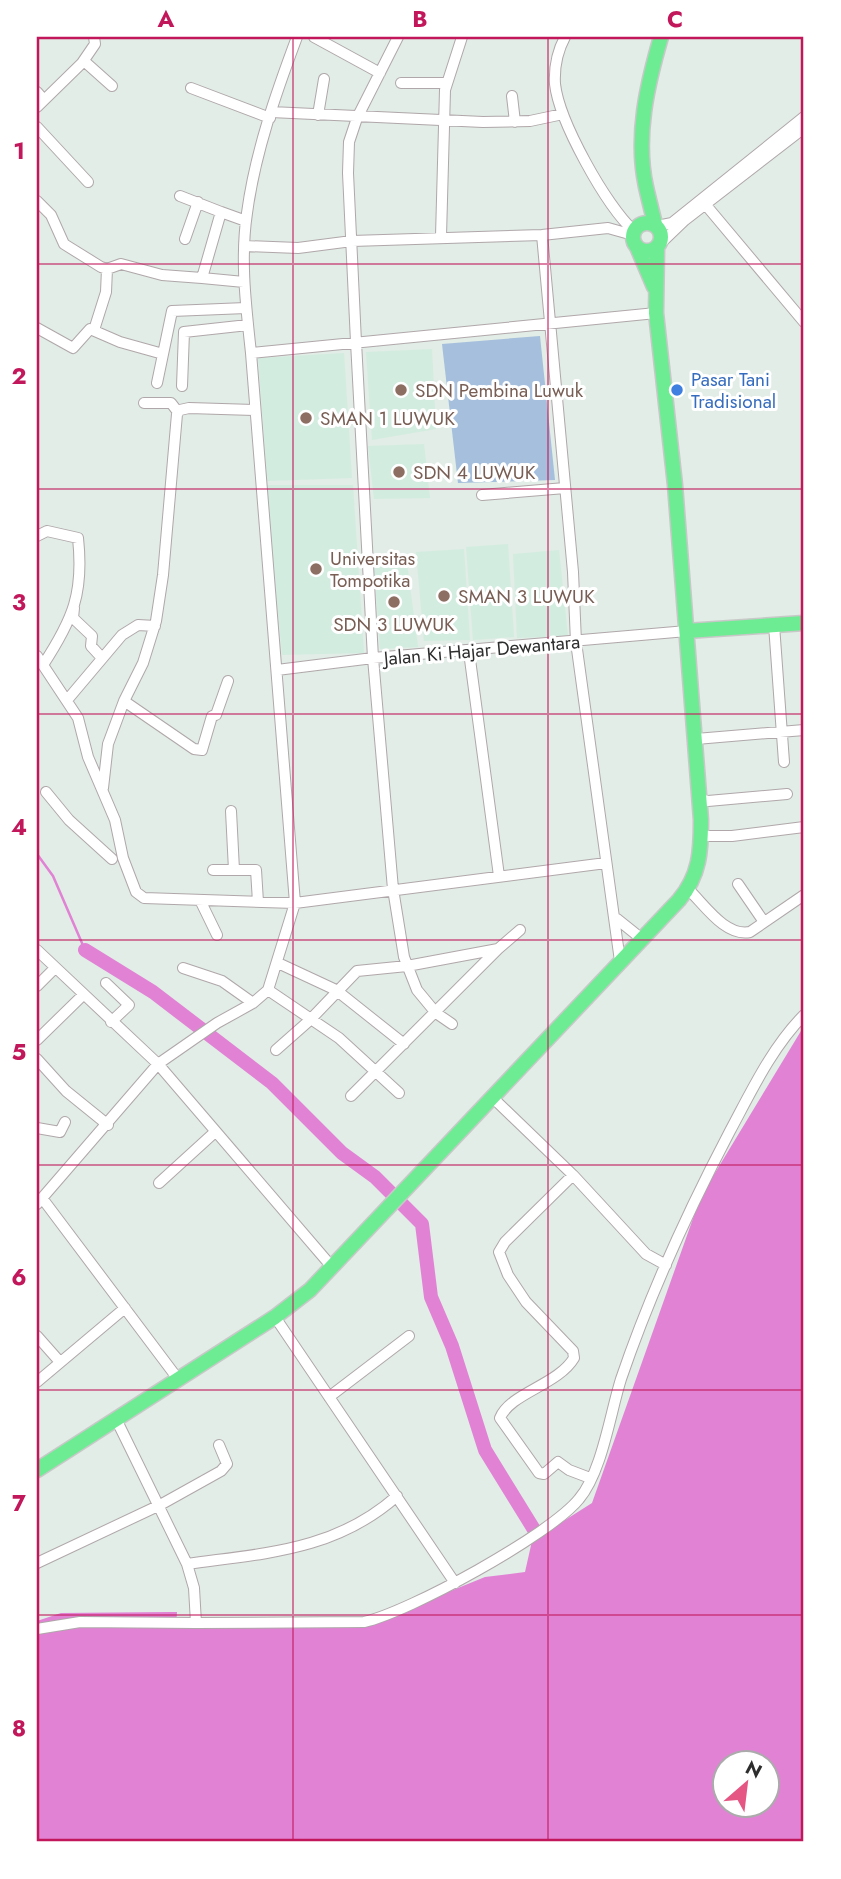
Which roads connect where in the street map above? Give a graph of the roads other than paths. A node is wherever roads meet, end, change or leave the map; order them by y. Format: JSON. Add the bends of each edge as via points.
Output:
{"nodes":[{"id":1,"x":94,"y":37,"type":"edge"},
{"id":2,"x":297,"y":37,"type":"edge"},
{"id":3,"x":314,"y":37,"type":"edge"},
{"id":4,"x":398,"y":37,"type":"edge"},
{"id":5,"x":462,"y":37,"type":"edge"},
{"id":6,"x":565,"y":37,"type":"edge"},
{"id":7,"x":661,"y":37,"type":"edge"},
{"id":8,"x":84,"y":61,"type":"junction"},
{"id":9,"x":380,"y":73,"type":"junction"},
{"id":10,"x":324,"y":79,"type":"dead end"},
{"id":11,"x":401,"y":83,"type":"dead end"},
{"id":12,"x":447,"y":83,"type":"junction"},
{"id":13,"x":113,"y":86,"type":"dead end"},
{"id":14,"x":191,"y":88,"type":"dead end"},
{"id":15,"x":512,"y":96,"type":"dead end"},
{"id":16,"x":39,"y":99,"type":"edge"},
{"id":17,"x":563,"y":114,"type":"junction"},
{"id":18,"x":271,"y":115,"type":"junction"},
{"id":19,"x":318,"y":116,"type":"junction"},
{"id":20,"x":804,"y":117,"type":"edge"},
{"id":21,"x":357,"y":118,"type":"junction"},
{"id":22,"x":444,"y":120,"type":"junction"},
{"id":23,"x":515,"y":122,"type":"junction"},
{"id":24,"x":37,"y":127,"type":"edge"},
{"id":25,"x":804,"y":128,"type":"edge"},
{"id":26,"x":88,"y":182,"type":"dead end"},
{"id":27,"x":646,"y":186,"type":"junction"},
{"id":28,"x":180,"y":196,"type":"dead end"},
{"id":29,"x":37,"y":201,"type":"edge"},
{"id":30,"x":198,"y":202,"type":"junction"},
{"id":31,"x":705,"y":204,"type":"junction"},
{"id":32,"x":221,"y":212,"type":"junction"},
{"id":33,"x":246,"y":221,"type":"junction"},
{"id":34,"x":656,"y":225,"type":"junction"},
{"id":35,"x":636,"y":234,"type":"junction"},
{"id":36,"x":542,"y":235,"type":"junction"},
{"id":37,"x":441,"y":236,"type":"junction"},
{"id":38,"x":184,"y":239,"type":"dead end"},
{"id":39,"x":352,"y":242,"type":"junction"},
{"id":40,"x":244,"y":246,"type":"junction"},
{"id":41,"x":658,"y":246,"type":"junction"},
{"id":42,"x":107,"y":269,"type":"junction"},
{"id":43,"x":202,"y":278,"type":"junction"},
{"id":44,"x":244,"y":282,"type":"junction"},
{"id":45,"x":654,"y":288,"type":"junction"},
{"id":46,"x":246,"y":308,"type":"junction"},
{"id":47,"x":656,"y":313,"type":"junction"},
{"id":48,"x":804,"y":322,"type":"edge"},
{"id":49,"x":248,"y":325,"type":"junction"},
{"id":50,"x":550,"y":325,"type":"junction"},
{"id":51,"x":37,"y":328,"type":"edge"},
{"id":52,"x":94,"y":330,"type":"junction"},
{"id":53,"x":356,"y":342,"type":"junction"},
{"id":54,"x":251,"y":353,"type":"junction"},
{"id":55,"x":163,"y":354,"type":"junction"},
{"id":56,"x":157,"y":383,"type":"dead end"},
{"id":57,"x":182,"y":386,"type":"dead end"},
{"id":58,"x":144,"y":403,"type":"dead end"},
{"id":59,"x":254,"y":410,"type":"junction"},
{"id":60,"x":178,"y":412,"type":"junction"},
{"id":61,"x":565,"y":488,"type":"junction"},
{"id":62,"x":482,"y":495,"type":"dead end"},
{"id":63,"x":37,"y":536,"type":"edge"},
{"id":64,"x":74,"y":606,"type":"junction"},
{"id":65,"x":804,"y":623,"type":"edge"},
{"id":66,"x":774,"y":625,"type":"junction"},
{"id":67,"x":155,"y":626,"type":"junction"},
{"id":68,"x":687,"y":631,"type":"junction"},
{"id":69,"x":576,"y":642,"type":"junction"},
{"id":70,"x":469,"y":652,"type":"junction"},
{"id":71,"x":373,"y":658,"type":"junction"},
{"id":72,"x":102,"y":659,"type":"junction"},
{"id":73,"x":40,"y":661,"type":"edge"},
{"id":74,"x":277,"y":670,"type":"junction"},
{"id":75,"x":228,"y":681,"type":"dead end"},
{"id":76,"x":68,"y":699,"type":"junction"},
{"id":77,"x":124,"y":701,"type":"junction"},
{"id":78,"x":804,"y":730,"type":"edge"},
{"id":79,"x":781,"y":732,"type":"junction"},
{"id":80,"x":696,"y":738,"type":"junction"},
{"id":81,"x":784,"y":762,"type":"dead end"},
{"id":82,"x":103,"y":789,"type":"junction"},
{"id":83,"x":46,"y":792,"type":"dead end"},
{"id":84,"x":787,"y":794,"type":"dead end"},
{"id":85,"x":699,"y":799,"type":"junction"},
{"id":86,"x":231,"y":811,"type":"dead end"},
{"id":87,"x":804,"y":827,"type":"edge"},
{"id":88,"x":701,"y":836,"type":"junction"},
{"id":89,"x":122,"y":853,"type":"junction"},
{"id":90,"x":606,"y":863,"type":"junction"},
{"id":91,"x":214,"y":870,"type":"dead end"},
{"id":92,"x":234,"y":870,"type":"junction"},
{"id":93,"x":499,"y":876,"type":"junction"},
{"id":94,"x":738,"y":884,"type":"dead end"},
{"id":95,"x":393,"y":889,"type":"junction"},
{"id":96,"x":688,"y":889,"type":"junction"},
{"id":97,"x":804,"y":895,"type":"edge"},
{"id":98,"x":200,"y":900,"type":"junction"},
{"id":99,"x":258,"y":902,"type":"junction"},
{"id":100,"x":295,"y":903,"type":"junction"},
{"id":101,"x":617,"y":919,"type":"junction"},
{"id":102,"x":764,"y":922,"type":"junction"},
{"id":103,"x":520,"y":930,"type":"dead end"},
{"id":104,"x":217,"y":935,"type":"dead end"},
{"id":105,"x":642,"y":939,"type":"junction"},
{"id":106,"x":498,"y":949,"type":"junction"},
{"id":107,"x":37,"y":950,"type":"edge"},
{"id":108,"x":620,"y":961,"type":"junction"},
{"id":109,"x":278,"y":963,"type":"junction"},
{"id":110,"x":407,"y":966,"type":"junction"},
{"id":111,"x":183,"y":968,"type":"dead end"},
{"id":112,"x":54,"y":969,"type":"junction"},
{"id":113,"x":106,"y":983,"type":"dead end"},
{"id":114,"x":37,"y":986,"type":"edge"},
{"id":115,"x":268,"y":990,"type":"junction"},
{"id":116,"x":336,"y":990,"type":"junction"},
{"id":117,"x":83,"y":995,"type":"junction"},
{"id":118,"x":253,"y":1003,"type":"junction"},
{"id":119,"x":436,"y":1013,"type":"junction"},
{"id":120,"x":804,"y":1015,"type":"edge"},
{"id":121,"x":310,"y":1020,"type":"junction"},
{"id":122,"x":111,"y":1022,"type":"junction"},
{"id":123,"x":452,"y":1024,"type":"dead end"},
{"id":124,"x":39,"y":1034,"type":"edge"},
{"id":125,"x":404,"y":1044,"type":"junction"},
{"id":126,"x":276,"y":1050,"type":"dead end"},
{"id":127,"x":37,"y":1059,"type":"edge"},
{"id":128,"x":158,"y":1064,"type":"junction"},
{"id":129,"x":376,"y":1071,"type":"junction"},
{"id":130,"x":399,"y":1093,"type":"dead end"},
{"id":131,"x":351,"y":1097,"type":"dead end"},
{"id":132,"x":492,"y":1097,"type":"junction"},
{"id":133,"x":65,"y":1122,"type":"dead end"},
{"id":134,"x":108,"y":1125,"type":"junction"},
{"id":135,"x":37,"y":1128,"type":"edge"},
{"id":136,"x":215,"y":1132,"type":"junction"},
{"id":137,"x":573,"y":1175,"type":"junction"},
{"id":138,"x":159,"y":1183,"type":"dead end"},
{"id":139,"x":39,"y":1201,"type":"edge"},
{"id":140,"x":666,"y":1265,"type":"junction"},
{"id":141,"x":332,"y":1267,"type":"junction"},
{"id":142,"x":125,"y":1308,"type":"junction"},
{"id":143,"x":275,"y":1317,"type":"junction"},
{"id":144,"x":37,"y":1336,"type":"edge"},
{"id":145,"x":409,"y":1336,"type":"dead end"},
{"id":146,"x":60,"y":1362,"type":"junction"},
{"id":147,"x":178,"y":1379,"type":"junction"},
{"id":148,"x":37,"y":1382,"type":"edge"},
{"id":149,"x":329,"y":1397,"type":"junction"},
{"id":150,"x":116,"y":1419,"type":"junction"},
{"id":151,"x":219,"y":1445,"type":"dead end"},
{"id":152,"x":37,"y":1470,"type":"edge"},
{"id":153,"x":590,"y":1478,"type":"junction"},
{"id":154,"x":397,"y":1496,"type":"junction"},
{"id":155,"x":160,"y":1505,"type":"junction"},
{"id":156,"x":37,"y":1563,"type":"edge"},
{"id":157,"x":187,"y":1564,"type":"junction"},
{"id":158,"x":455,"y":1583,"type":"junction"},
{"id":159,"x":196,"y":1623,"type":"junction"},
{"id":160,"x":37,"y":1629,"type":"edge"}],
"edges":[{"from":1,"to":8,"type":"street","via":[[95,44]]},
{"from":2,"to":18,"type":"street"},
{"from":3,"to":9,"type":"street"},
{"from":4,"to":9,"type":"street"},
{"from":5,"to":12,"type":"street"},
{"from":6,"to":17,"type":"street","via":[[555,73]]},
{"from":7,"to":27,"type":"highway","via":[[643,117]]},
{"from":8,"to":13,"type":"street"},
{"from":8,"to":16,"type":"street"},
{"from":9,"to":21,"type":"street"},
{"from":10,"to":19,"type":"street"},
{"from":11,"to":12,"type":"street"},
{"from":12,"to":22,"type":"street"},
{"from":14,"to":18,"type":"street"},
{"from":15,"to":23,"type":"street"},
{"from":17,"to":23,"type":"street"},
{"from":17,"to":35,"type":"street","via":[[591,169]]},
{"from":18,"to":19,"type":"street"},
{"from":18,"to":33,"type":"street"},
{"from":19,"to":21,"type":"street"},
{"from":20,"to":34,"type":"street","via":[[672,223]]},
{"from":21,"to":22,"type":"street"},
{"from":21,"to":39,"type":"street","via":[[348,155]]},
{"from":22,"to":23,"type":"street"},
{"from":22,"to":37,"type":"street"},
{"from":24,"to":26,"type":"street"},
{"from":25,"to":31,"type":"street"},
{"from":27,"to":34,"type":"highway"},
{"from":27,"to":35,"type":"highway"},
{"from":28,"to":30,"type":"street"},
{"from":29,"to":42,"type":"street","via":[[51,215],[64,244]]},
{"from":30,"to":32,"type":"street"},
{"from":30,"to":38,"type":"street"},
{"from":31,"to":41,"type":"street"},
{"from":31,"to":48,"type":"street"},
{"from":32,"to":33,"type":"street"},
{"from":32,"to":43,"type":"street"},
{"from":33,"to":40,"type":"street"},
{"from":34,"to":35,"type":"highway"},
{"from":34,"to":41,"type":"highway","via":[[662,234]]},
{"from":35,"to":36,"type":"street","via":[[613,228]]},
{"from":35,"to":41,"type":"highway","via":[[645,251]]},
{"from":35,"to":45,"type":"highway"},
{"from":36,"to":37,"type":"street"},
{"from":36,"to":50,"type":"street"},
{"from":37,"to":39,"type":"street"},
{"from":39,"to":40,"type":"street","via":[[298,248]]},
{"from":39,"to":53,"type":"street"},
{"from":40,"to":44,"type":"street"},
{"from":41,"to":45,"type":"highway"},
{"from":42,"to":43,"type":"street","via":[[121,264],[162,275]]},
{"from":42,"to":52,"type":"street","via":[[106,292]]},
{"from":43,"to":44,"type":"street"},
{"from":44,"to":46,"type":"street"},
{"from":45,"to":47,"type":"highway"},
{"from":46,"to":49,"type":"street"},
{"from":46,"to":55,"type":"street","via":[[175,309]]},
{"from":47,"to":50,"type":"street"},
{"from":47,"to":68,"type":"highway"},
{"from":49,"to":54,"type":"street"},
{"from":49,"to":57,"type":"street","via":[[184,332]]},
{"from":50,"to":53,"type":"street"},
{"from":50,"to":61,"type":"street"},
{"from":51,"to":52,"type":"street","via":[[74,349],[87,330]]},
{"from":52,"to":55,"type":"street"},
{"from":53,"to":54,"type":"street"},
{"from":53,"to":71,"type":"street"},
{"from":54,"to":59,"type":"street"},
{"from":55,"to":56,"type":"street"},
{"from":58,"to":60,"type":"street","via":[[171,403]]},
{"from":59,"to":60,"type":"street","via":[[189,408]]},
{"from":59,"to":74,"type":"street"},
{"from":60,"to":67,"type":"street"},
{"from":61,"to":62,"type":"street"},
{"from":61,"to":69,"type":"street"},
{"from":63,"to":64,"type":"street","via":[[47,531],[78,538],[80,584]]},
{"from":64,"to":72,"type":"street","via":[[73,618],[92,636],[91,646]]},
{"from":64,"to":73,"type":"street"},
{"from":65,"to":66,"type":"highway"},
{"from":66,"to":68,"type":"highway"},
{"from":66,"to":79,"type":"street"},
{"from":67,"to":72,"type":"street","via":[[132,627]]},
{"from":67,"to":77,"type":"street"},
{"from":68,"to":69,"type":"street","name":"Jalan Ki Hajar Dewantara"},
{"from":68,"to":80,"type":"highway"},
{"from":69,"to":70,"type":"street","name":"Jalan Ki Hajar Dewantara"},
{"from":69,"to":90,"type":"street"},
{"from":70,"to":71,"type":"street","name":"Jalan Ki Hajar Dewantara"},
{"from":70,"to":93,"type":"street"},
{"from":71,"to":74,"type":"street","name":"Jalan Ki Hajar Dewantara"},
{"from":71,"to":95,"type":"street"},
{"from":72,"to":76,"type":"street"},
{"from":73,"to":76,"type":"street"},
{"from":74,"to":100,"type":"street"},
{"from":75,"to":77,"type":"street","via":[[202,750]]},
{"from":76,"to":82,"type":"street"},
{"from":77,"to":82,"type":"street","via":[[108,744]]},
{"from":78,"to":79,"type":"street"},
{"from":79,"to":80,"type":"street"},
{"from":79,"to":81,"type":"street"},
{"from":80,"to":85,"type":"highway"},
{"from":82,"to":89,"type":"street"},
{"from":83,"to":89,"type":"street","via":[[107,862]]},
{"from":84,"to":85,"type":"street"},
{"from":85,"to":88,"type":"highway"},
{"from":86,"to":92,"type":"street"},
{"from":87,"to":88,"type":"street"},
{"from":88,"to":96,"type":"highway","via":[[700,862]]},
{"from":89,"to":98,"type":"street","via":[[141,897]]},
{"from":90,"to":93,"type":"street"},
{"from":90,"to":101,"type":"street"},
{"from":91,"to":92,"type":"street"},
{"from":92,"to":99,"type":"street","via":[[256,870]]},
{"from":93,"to":95,"type":"street"},
{"from":94,"to":102,"type":"street"},
{"from":95,"to":100,"type":"street"},
{"from":95,"to":110,"type":"street"},
{"from":96,"to":102,"type":"street","via":[[734,931],[750,932]]},
{"from":96,"to":105,"type":"highway"},
{"from":97,"to":102,"type":"street"},
{"from":98,"to":99,"type":"street"},
{"from":98,"to":104,"type":"street"},
{"from":99,"to":100,"type":"street"},
{"from":100,"to":109,"type":"street"},
{"from":101,"to":105,"type":"street"},
{"from":101,"to":108,"type":"street"},
{"from":103,"to":106,"type":"street"},
{"from":105,"to":108,"type":"highway"},
{"from":106,"to":110,"type":"street"},
{"from":106,"to":119,"type":"street"},
{"from":107,"to":112,"type":"street"},
{"from":108,"to":132,"type":"highway"},
{"from":109,"to":115,"type":"street"},
{"from":109,"to":116,"type":"street"},
{"from":110,"to":116,"type":"street","via":[[357,971]]},
{"from":110,"to":119,"type":"street","via":[[416,990]]},
{"from":111,"to":118,"type":"street","via":[[222,981]]},
{"from":112,"to":114,"type":"street"},
{"from":112,"to":117,"type":"street"},
{"from":113,"to":122,"type":"street","via":[[129,1005]]},
{"from":115,"to":118,"type":"street"},
{"from":115,"to":121,"type":"street"},
{"from":116,"to":121,"type":"street"},
{"from":116,"to":125,"type":"street"},
{"from":117,"to":122,"type":"street"},
{"from":117,"to":124,"type":"street"},
{"from":118,"to":128,"type":"street"},
{"from":119,"to":123,"type":"street"},
{"from":119,"to":125,"type":"street"},
{"from":120,"to":140,"type":"street","via":[[743,1107],[698,1191]]},
{"from":121,"to":126,"type":"street"},
{"from":121,"to":129,"type":"street","via":[[325,1027]]},
{"from":122,"to":128,"type":"street"},
{"from":125,"to":129,"type":"street"},
{"from":127,"to":134,"type":"street","via":[[66,1091]]},
{"from":128,"to":134,"type":"street"},
{"from":128,"to":136,"type":"street"},
{"from":129,"to":130,"type":"street"},
{"from":129,"to":131,"type":"street"},
{"from":132,"to":137,"type":"street"},
{"from":132,"to":141,"type":"highway"},
{"from":133,"to":135,"type":"street","via":[[60,1132]]},
{"from":134,"to":139,"type":"street"},
{"from":136,"to":138,"type":"street"},
{"from":136,"to":141,"type":"street"},
{"from":137,"to":140,"type":"street","via":[[646,1254]]},
{"from":137,"to":153,"type":"street","via":[[499,1252],[516,1289],[573,1351],[574,1358],[558,1377],[508,1407],[500,1418],[539,1473],[558,1462]]},
{"from":139,"to":142,"type":"street"},
{"from":140,"to":153,"type":"street","via":[[621,1379]]},
{"from":141,"to":143,"type":"highway"},
{"from":142,"to":146,"type":"street"},
{"from":142,"to":147,"type":"street"},
{"from":143,"to":147,"type":"highway"},
{"from":143,"to":149,"type":"street"},
{"from":144,"to":146,"type":"street"},
{"from":145,"to":149,"type":"street"},
{"from":146,"to":148,"type":"street"},
{"from":147,"to":150,"type":"highway"},
{"from":149,"to":154,"type":"street"},
{"from":150,"to":152,"type":"highway"},
{"from":150,"to":155,"type":"street"},
{"from":151,"to":155,"type":"street","via":[[227,1464],[221,1471]]},
{"from":153,"to":158,"type":"street","via":[[579,1500],[556,1519]]},
{"from":154,"to":157,"type":"street","via":[[363,1523],[315,1543]]},
{"from":154,"to":158,"type":"street"},
{"from":155,"to":156,"type":"street"},
{"from":155,"to":157,"type":"street"},
{"from":157,"to":159,"type":"street"},
{"from":158,"to":159,"type":"street","via":[[364,1622]]},
{"from":159,"to":160,"type":"street","via":[[80,1622]]}]}
